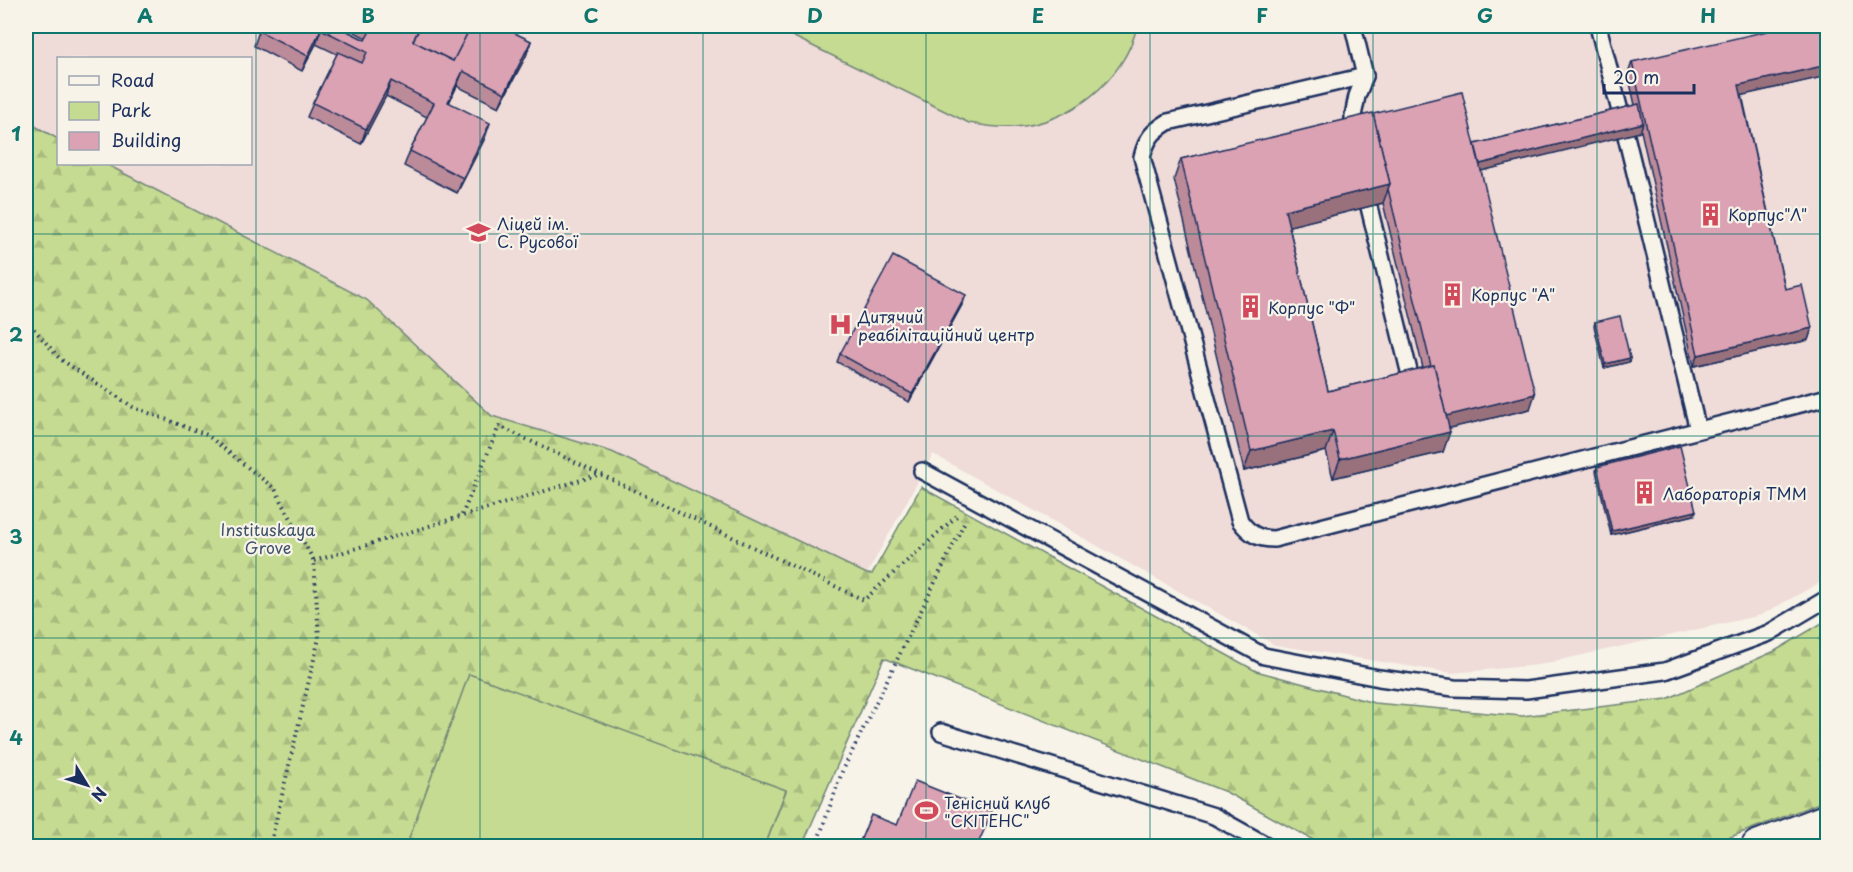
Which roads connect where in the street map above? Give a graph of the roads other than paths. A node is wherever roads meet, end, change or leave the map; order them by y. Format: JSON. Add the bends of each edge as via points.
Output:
{"nodes":[{"id":1,"x":1353,"y":26,"type":"edge"},
{"id":2,"x":1598,"y":26,"type":"edge"},
{"id":3,"x":1365,"y":76,"type":"junction"},
{"id":4,"x":1621,"y":116,"type":"edge"},
{"id":5,"x":1353,"y":135,"type":"edge"},
{"id":6,"x":1626,"y":136,"type":"edge"},
{"id":7,"x":1369,"y":207,"type":"edge"},
{"id":8,"x":1409,"y":371,"type":"edge"},
{"id":9,"x":1827,"y":397,"type":"edge"},
{"id":10,"x":1698,"y":430,"type":"junction"},
{"id":11,"x":922,"y":471,"type":"dead end"},
{"id":12,"x":1827,"y":598,"type":"edge"},
{"id":13,"x":941,"y":732,"type":"dead end"},
{"id":14,"x":1827,"y":819,"type":"edge"},
{"id":15,"x":1268,"y":846,"type":"edge"},
{"id":16,"x":1756,"y":846,"type":"edge"}],
"edges":[{"from":1,"to":3,"type":"lane"},
{"from":2,"to":4,"type":"lane"},
{"from":3,"to":5,"type":"lane","via":[[1355,106]]},
{"from":3,"to":10,"type":"lane","via":[[1168,122],[1146,140],[1142,157],[1240,521],[1247,530],[1260,539],[1274,539]]},
{"from":6,"to":10,"type":"lane"},
{"from":7,"to":8,"type":"lane"},
{"from":9,"to":10,"type":"lane"},
{"from":11,"to":12,"type":"lane","via":[[1264,656],[1379,678],[1454,688],[1526,690],[1665,671],[1769,633]]},
{"from":13,"to":15,"type":"lane","via":[[1214,816]]},
{"from":14,"to":16,"type":"street"}]}
